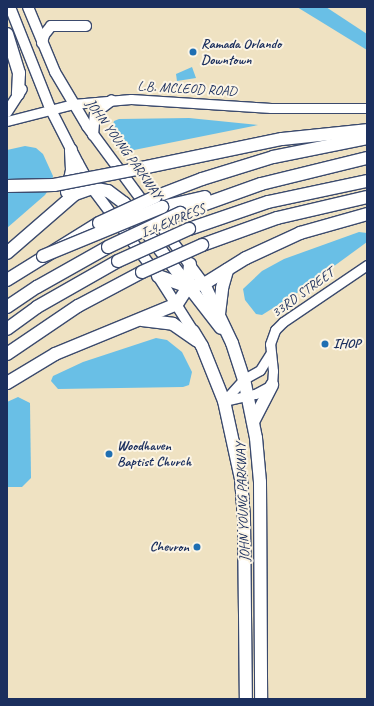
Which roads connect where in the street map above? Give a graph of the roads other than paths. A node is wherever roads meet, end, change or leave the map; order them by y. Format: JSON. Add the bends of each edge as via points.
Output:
{"nodes":[{"id":1,"x":10,"y":7,"type":"edge"},
{"id":2,"x":28,"y":7,"type":"edge"},
{"id":3,"x":14,"y":17,"type":"junction"},
{"id":4,"x":86,"y":26,"type":"dead end"},
{"id":5,"x":7,"y":34,"type":"edge"},
{"id":6,"x":42,"y":43,"type":"junction"},
{"id":7,"x":18,"y":94,"type":"junction"},
{"id":8,"x":112,"y":100,"type":"junction"},
{"id":9,"x":73,"y":104,"type":"junction"},
{"id":10,"x":50,"y":108,"type":"junction"},
{"id":11,"x":367,"y":108,"type":"edge"},
{"id":12,"x":7,"y":112,"type":"edge"},
{"id":13,"x":7,"y":121,"type":"edge"},
{"id":14,"x":367,"y":130,"type":"edge"},
{"id":15,"x":93,"y":135,"type":"junction"},
{"id":16,"x":367,"y":138,"type":"edge"},
{"id":17,"x":71,"y":150,"type":"junction"},
{"id":18,"x":367,"y":158,"type":"edge"},
{"id":19,"x":367,"y":181,"type":"edge"},
{"id":20,"x":260,"y":184,"type":"junction"},
{"id":21,"x":7,"y":186,"type":"edge"},
{"id":22,"x":92,"y":188,"type":"junction"},
{"id":23,"x":367,"y":197,"type":"edge"},
{"id":24,"x":58,"y":208,"type":"junction"},
{"id":25,"x":367,"y":214,"type":"edge"},
{"id":26,"x":7,"y":253,"type":"edge"},
{"id":27,"x":43,"y":256,"type":"junction"},
{"id":28,"x":190,"y":264,"type":"junction"},
{"id":29,"x":367,"y":265,"type":"edge"},
{"id":30,"x":227,"y":270,"type":"junction"},
{"id":31,"x":158,"y":276,"type":"junction"},
{"id":32,"x":7,"y":280,"type":"edge"},
{"id":33,"x":204,"y":284,"type":"junction"},
{"id":34,"x":188,"y":287,"type":"junction"},
{"id":35,"x":177,"y":304,"type":"junction"},
{"id":36,"x":7,"y":307,"type":"edge"},
{"id":37,"x":219,"y":314,"type":"junction"},
{"id":38,"x":135,"y":320,"type":"junction"},
{"id":39,"x":7,"y":329,"type":"edge"},
{"id":40,"x":193,"y":331,"type":"joint"},
{"id":41,"x":232,"y":343,"type":"junction"},
{"id":42,"x":202,"y":346,"type":"junction"},
{"id":43,"x":7,"y":354,"type":"edge"},
{"id":44,"x":270,"y":354,"type":"junction"},
{"id":45,"x":244,"y":379,"type":"junction"},
{"id":46,"x":7,"y":383,"type":"edge"},
{"id":47,"x":272,"y":385,"type":"junction"},
{"id":48,"x":248,"y":396,"type":"junction"},
{"id":49,"x":224,"y":401,"type":"junction"},
{"id":50,"x":254,"y":422,"type":"junction"},
{"id":51,"x":245,"y":596,"type":"junction"},
{"id":52,"x":261,"y":624,"type":"junction"},
{"id":53,"x":246,"y":699,"type":"edge"},
{"id":54,"x":261,"y":699,"type":"edge"}],
"edges":[{"from":1,"to":3,"type":"main road","name":"JOHN YOUNG PARKWAY"},
{"from":2,"to":6,"type":"main road","name":"JOHN YOUNG PARKWAY"},
{"from":3,"to":7,"type":"main road","via":[[12,31],[24,73],[24,84]]},
{"from":3,"to":10,"type":"main road","name":"JOHN YOUNG PARKWAY"},
{"from":4,"to":6,"type":"main road","via":[[51,26]]},
{"from":5,"to":7,"type":"highway","via":[[18,68]]},
{"from":6,"to":9,"type":"main road","name":"JOHN YOUNG PARKWAY"},
{"from":7,"to":12,"type":"main road"},
{"from":8,"to":9,"type":"street","name":"L.B. MCLEOD ROAD"},
{"from":8,"to":11,"type":"street","name":"L.B. MCLEOD ROAD","via":[[148,99],[271,108]]},
{"from":8,"to":15,"type":"main road","via":[[96,113]]},
{"from":9,"to":10,"type":"street","name":"L.B. MCLEOD ROAD"},
{"from":9,"to":15,"type":"main road","name":"JOHN YOUNG PARKWAY"},
{"from":10,"to":13,"type":"street","name":"L.B. MCLEOD ROAD"},
{"from":10,"to":17,"type":"main road","name":"JOHN YOUNG PARKWAY"},
{"from":14,"to":21,"type":"highway","bridge":true,"via":[[282,139],[54,186]]},
{"from":15,"to":28,"type":"main road","name":"JOHN YOUNG PARKWAY"},
{"from":16,"to":27,"type":"highway","bridge":true,"via":[[273,157],[202,179],[99,223]]},
{"from":17,"to":22,"type":"main road","name":"JOHN YOUNG PARKWAY"},
{"from":17,"to":24,"type":"highway","via":[[71,180]]},
{"from":18,"to":20,"type":"highway","name":"I-4 EXPRESS"},
{"from":19,"to":39,"type":"highway","name":"I-4 EXPRESS","bridge":true,"via":[[268,202],[189,229],[118,262],[36,307]]},
{"from":20,"to":27,"type":"highway","bridge":true,"via":[[162,207]]},
{"from":20,"to":36,"type":"highway","name":"I-4 EXPRESS","bridge":true,"via":[[180,213],[108,247]]},
{"from":22,"to":24,"type":"highway","via":[[75,194]]},
{"from":22,"to":31,"type":"main road","name":"JOHN YOUNG PARKWAY"},
{"from":22,"to":34,"type":"highway","via":[[108,191],[124,203]]},
{"from":23,"to":43,"type":"highway","bridge":true,"via":[[277,218],[202,245],[142,272],[78,306]]},
{"from":24,"to":26,"type":"highway"},
{"from":25,"to":30,"type":"highway","via":[[300,233]]},
{"from":27,"to":32,"type":"highway"},
{"from":28,"to":33,"type":"main road","name":"JOHN YOUNG PARKWAY"},
{"from":28,"to":34,"type":"highway"},
{"from":29,"to":44,"type":"street","name":"33RD STREET","via":[[283,322],[272,336]]},
{"from":30,"to":33,"type":"highway"},
{"from":30,"to":37,"type":"highway"},
{"from":31,"to":34,"type":"highway"},
{"from":31,"to":35,"type":"main road","name":"JOHN YOUNG PARKWAY"},
{"from":33,"to":34,"type":"highway"},
{"from":33,"to":37,"type":"highway","name":"JOHN YOUNG PARKWAY"},
{"from":34,"to":35,"type":"highway"},
{"from":34,"to":41,"type":"highway"},
{"from":35,"to":38,"type":"highway"},
{"from":35,"to":40,"type":"main road","name":"JOHN YOUNG PARKWAY"},
{"from":37,"to":41,"type":"highway","name":"JOHN YOUNG PARKWAY"},
{"from":38,"to":42,"type":"highway","via":[[174,324],[184,329]]},
{"from":38,"to":46,"type":"highway","via":[[55,354]]},
{"from":40,"to":42,"type":"highway","name":"JOHN YOUNG PARKWAY"},
{"from":41,"to":45,"type":"highway","name":"JOHN YOUNG PARKWAY"},
{"from":42,"to":49,"type":"highway","name":"JOHN YOUNG PARKWAY"},
{"from":44,"to":45,"type":"street","name":"33RD STREET","via":[[260,370]]},
{"from":44,"to":47,"type":"street","name":"33RD STREET","via":[[274,371]]},
{"from":45,"to":48,"type":"highway","name":"JOHN YOUNG PARKWAY"},
{"from":45,"to":49,"type":"street","name":"33RD STREET"},
{"from":47,"to":48,"type":"street"},
{"from":47,"to":50,"type":"highway"},
{"from":48,"to":49,"type":"street"},
{"from":48,"to":50,"type":"highway","name":"JOHN YOUNG PARKWAY"},
{"from":49,"to":51,"type":"highway","name":"JOHN YOUNG PARKWAY","via":[[241,486]]},
{"from":50,"to":52,"type":"highway","name":"JOHN YOUNG PARKWAY","via":[[260,482]]},
{"from":51,"to":52,"type":"highway"},
{"from":51,"to":53,"type":"highway","name":"JOHN YOUNG PARKWAY"},
{"from":52,"to":54,"type":"highway","name":"JOHN YOUNG PARKWAY"}]}
